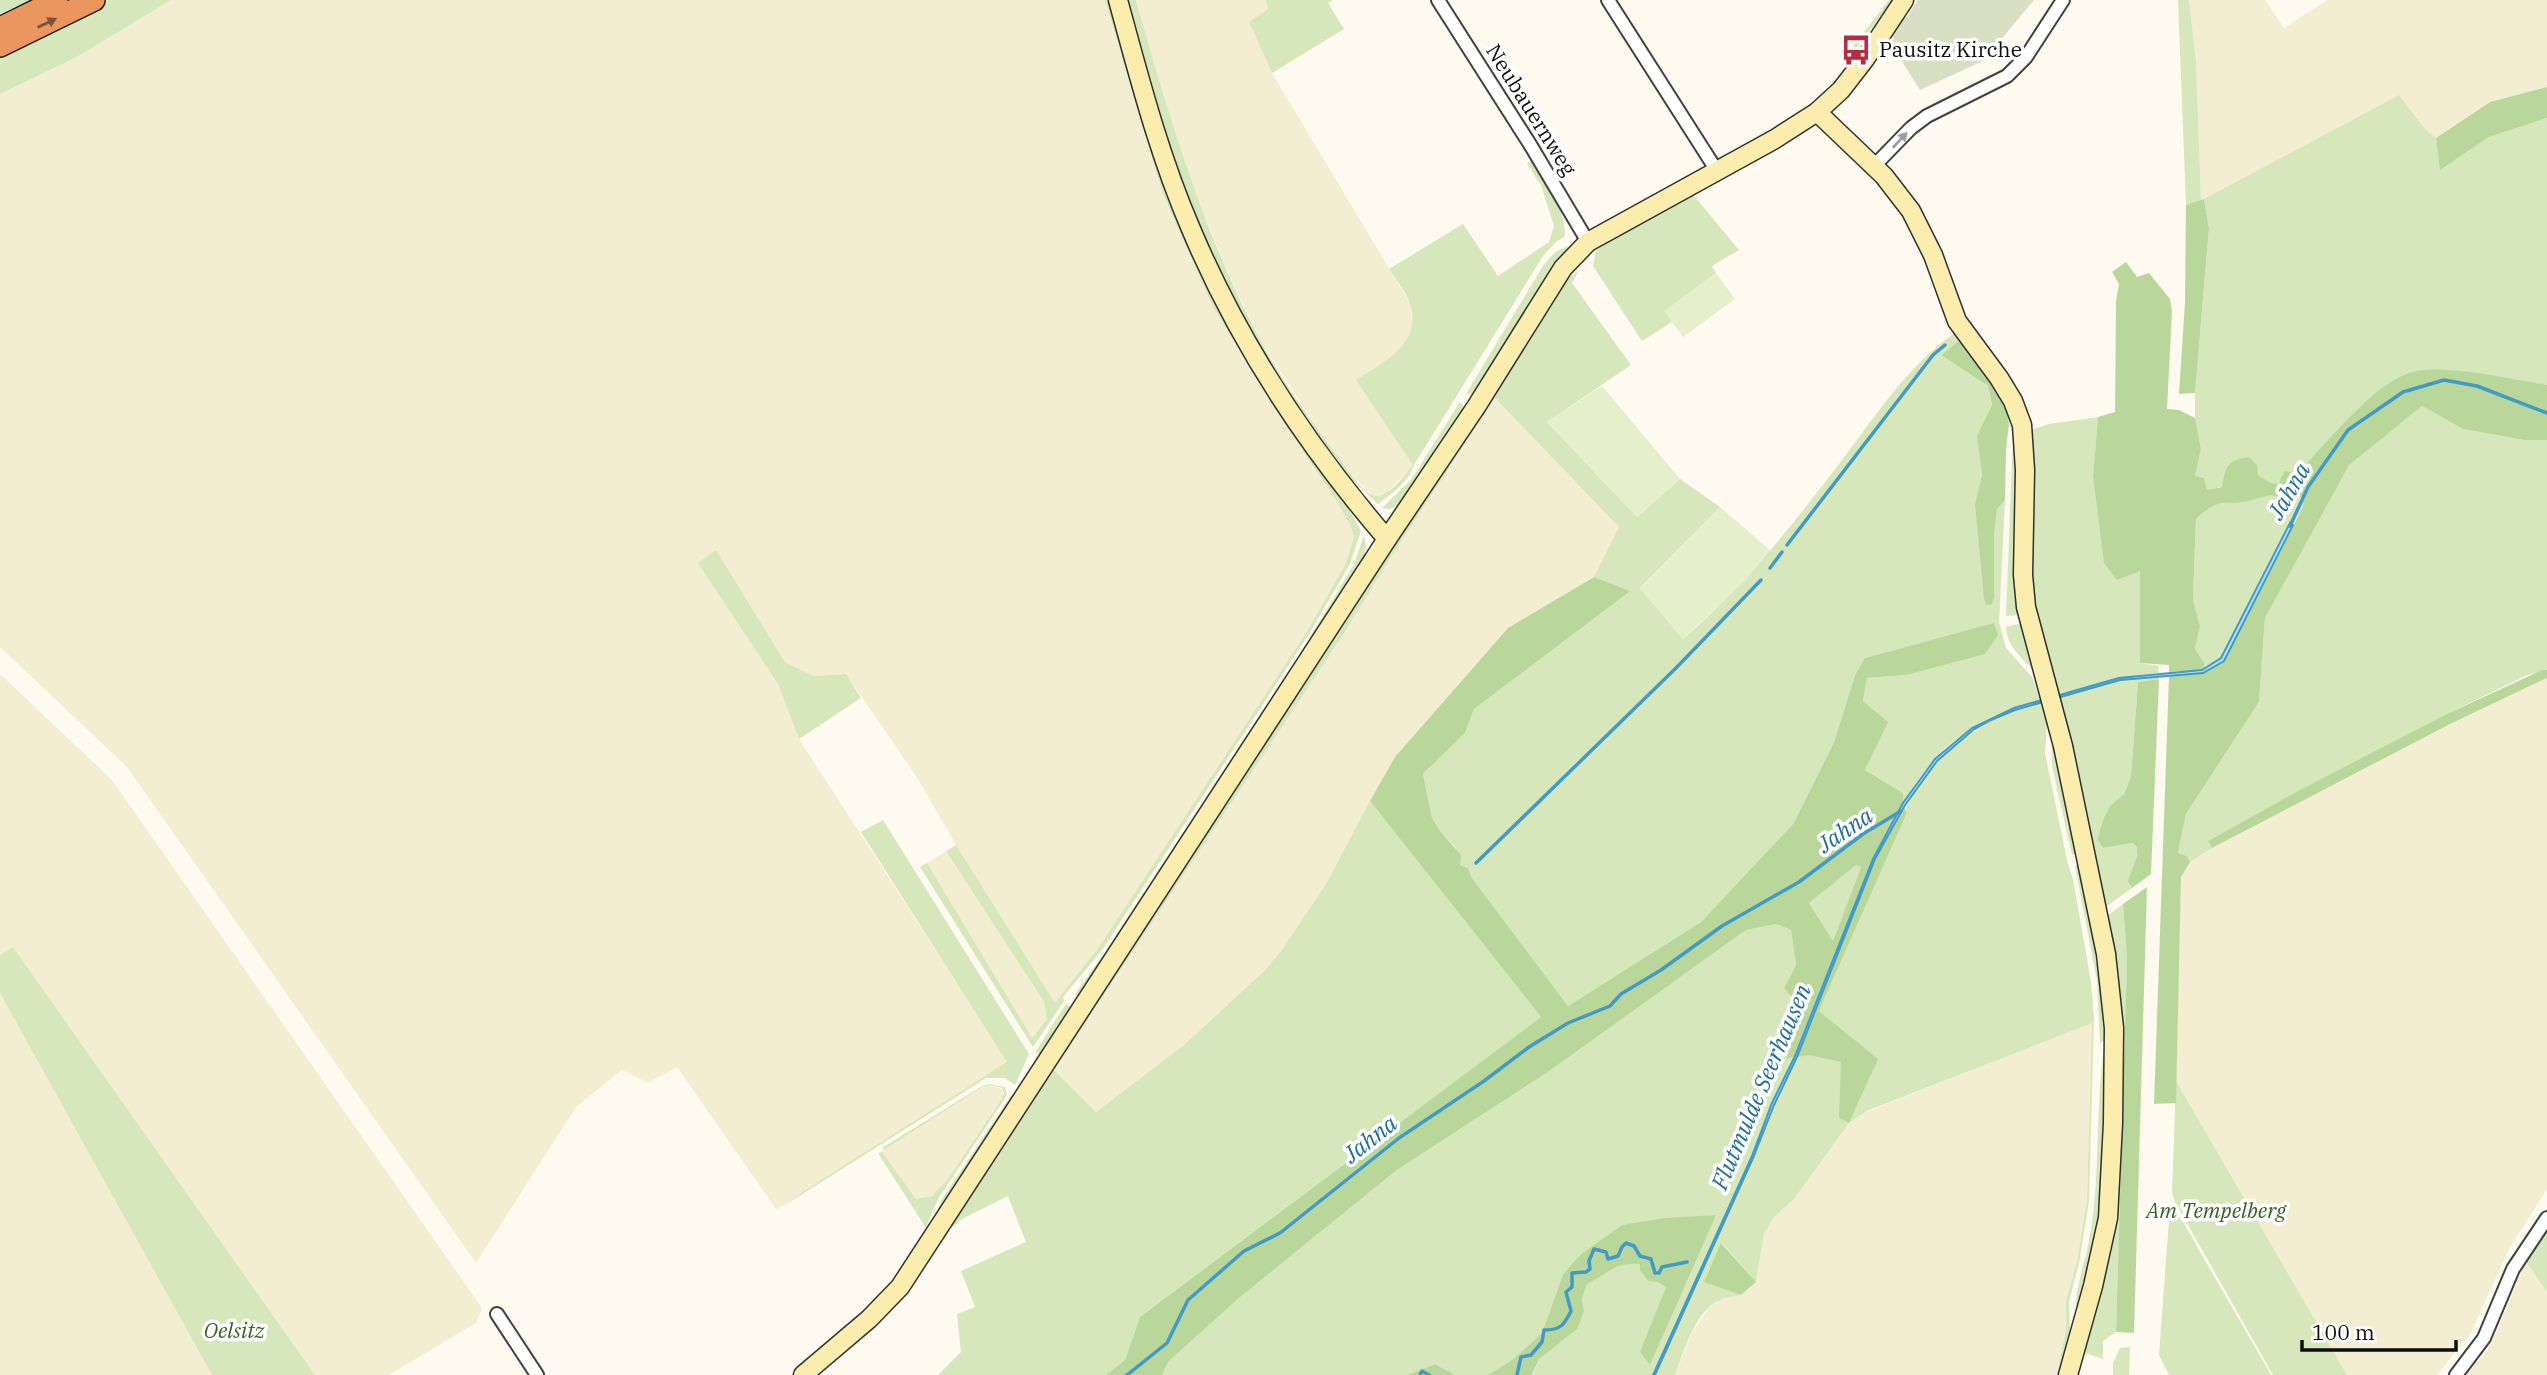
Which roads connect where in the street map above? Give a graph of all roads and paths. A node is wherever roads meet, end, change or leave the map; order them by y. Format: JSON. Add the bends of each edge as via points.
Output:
{"nodes":[{"id":1,"x":57,"y":0,"type":"edge"},
{"id":2,"x":94,"y":0,"type":"edge"},
{"id":3,"x":1118,"y":0,"type":"edge"},
{"id":4,"x":1438,"y":0,"type":"edge"},
{"id":5,"x":1608,"y":0,"type":"edge"},
{"id":6,"x":1904,"y":0,"type":"edge"},
{"id":7,"x":2063,"y":0,"type":"edge"},
{"id":8,"x":6,"y":25,"type":"edge"},
{"id":9,"x":0,"y":46,"type":"edge"},
{"id":10,"x":1817,"y":112,"type":"junction"},
{"id":11,"x":1874,"y":166,"type":"junction"},
{"id":12,"x":1717,"y":170,"type":"junction"},
{"id":13,"x":1588,"y":242,"type":"junction"},
{"id":14,"x":1387,"y":539,"type":"junction"},
{"id":15,"x":2547,"y":1218,"type":"edge"},
{"id":16,"x":497,"y":1314,"type":"dead end"},
{"id":17,"x":2069,"y":1370,"type":"edge"},
{"id":18,"x":537,"y":1375,"type":"edge"},
{"id":19,"x":803,"y":1375,"type":"edge"},
{"id":20,"x":2456,"y":1375,"type":"edge"}],
"edges":[{"from":1,"to":8,"type":"highway"},
{"from":9,"to":2,"type":"highway","one_way":true},
{"from":3,"to":14,"type":"street","via":[[1174,188],[1223,297],[1294,415]]},
{"from":4,"to":13,"type":"street","name":"Neubauernweg"},
{"from":5,"to":12,"type":"street"},
{"from":6,"to":10,"type":"street","via":[[1841,90]]},
{"from":11,"to":7,"type":"street","one_way":true,"via":[[1927,116],[2007,76],[2026,57]]},
{"from":10,"to":11,"type":"street"},
{"from":10,"to":12,"type":"street"},
{"from":11,"to":17,"type":"street","via":[[1911,211],[1957,321],[1999,378],[2022,425],[2024,595],[2101,924],[2115,1028],[2108,1218]]},
{"from":12,"to":13,"type":"street"},
{"from":13,"to":14,"type":"street","via":[[1563,268]]},
{"from":14,"to":19,"type":"street","via":[[900,1287]]},
{"from":15,"to":20,"type":"street","via":[[2513,1269],[2484,1338]]},
{"from":16,"to":18,"type":"street"}]}
